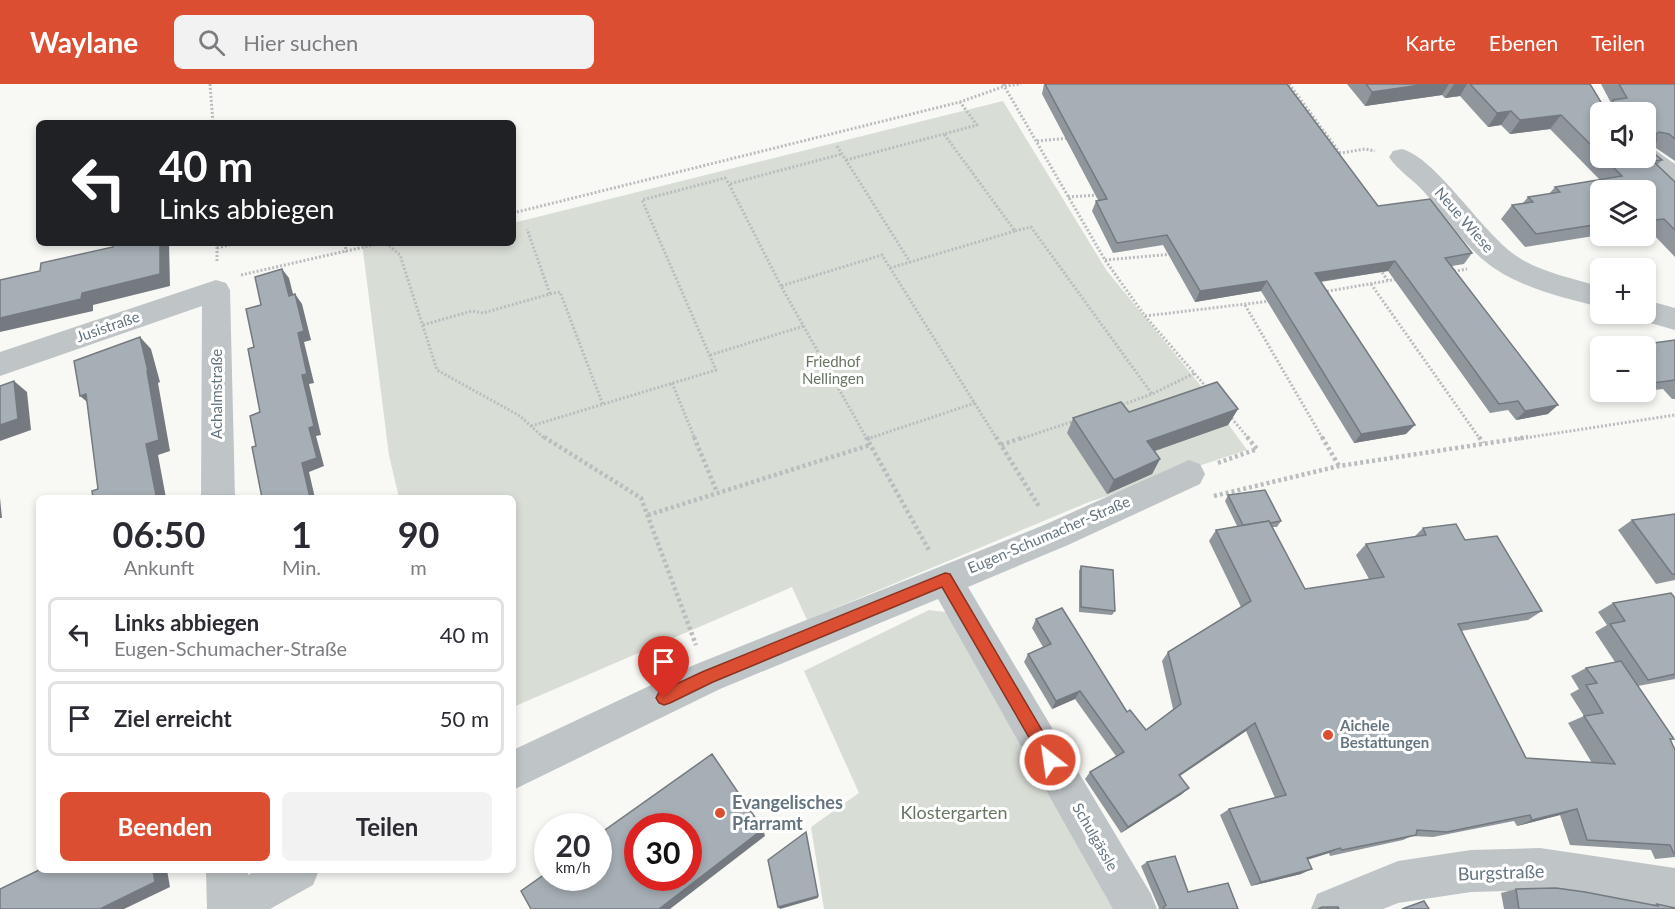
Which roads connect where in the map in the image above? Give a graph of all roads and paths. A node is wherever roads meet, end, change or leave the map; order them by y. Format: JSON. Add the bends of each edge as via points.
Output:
{"nodes":[{"id":1,"x":210,"y":84,"type":"edge"},
{"id":2,"x":1021,"y":84,"type":"edge"},
{"id":3,"x":1289,"y":84,"type":"edge"},
{"id":4,"x":1004,"y":85,"type":"edge"},
{"id":5,"x":960,"y":102,"type":"junction"},
{"id":6,"x":1304,"y":103,"type":"junction"},
{"id":7,"x":1292,"y":105,"type":"edge"},
{"id":8,"x":213,"y":120,"type":"edge"},
{"id":9,"x":944,"y":134,"type":"junction"},
{"id":10,"x":1070,"y":138,"type":"edge"},
{"id":11,"x":1037,"y":141,"type":"junction"},
{"id":12,"x":837,"y":146,"type":"dead end"},
{"id":13,"x":1340,"y":153,"type":"junction"},
{"id":14,"x":842,"y":154,"type":"junction"},
{"id":15,"x":1330,"y":155,"type":"edge"},
{"id":16,"x":1402,"y":157,"type":"joint"},
{"id":17,"x":846,"y":160,"type":"junction"},
{"id":18,"x":1656,"y":163,"type":"edge"},
{"id":19,"x":1675,"y":177,"type":"edge"},
{"id":20,"x":729,"y":184,"type":"junction"},
{"id":21,"x":1102,"y":194,"type":"edge"},
{"id":22,"x":1068,"y":197,"type":"junction"},
{"id":23,"x":516,"y":212,"type":"edge"},
{"id":24,"x":526,"y":229,"type":"dead end"},
{"id":25,"x":1015,"y":231,"type":"junction"},
{"id":26,"x":225,"y":246,"type":"edge"},
{"id":27,"x":345,"y":246,"type":"edge"},
{"id":28,"x":370,"y":246,"type":"edge"},
{"id":29,"x":389,"y":246,"type":"edge"},
{"id":30,"x":217,"y":248,"type":"dead end"},
{"id":31,"x":346,"y":251,"type":"junction"},
{"id":32,"x":1181,"y":253,"type":"edge"},
{"id":33,"x":1105,"y":260,"type":"junction"},
{"id":34,"x":910,"y":262,"type":"junction"},
{"id":35,"x":1374,"y":262,"type":"edge"},
{"id":36,"x":1506,"y":263,"type":"junction"},
{"id":37,"x":890,"y":268,"type":"junction"},
{"id":38,"x":1447,"y":272,"type":"edge"},
{"id":39,"x":1400,"y":279,"type":"edge"},
{"id":40,"x":1388,"y":281,"type":"junction"},
{"id":41,"x":227,"y":283,"type":"junction"},
{"id":42,"x":1371,"y":284,"type":"junction"},
{"id":43,"x":781,"y":286,"type":"junction"},
{"id":44,"x":550,"y":294,"type":"junction"},
{"id":45,"x":1314,"y":294,"type":"edge"},
{"id":46,"x":1590,"y":294,"type":"edge"},
{"id":47,"x":1280,"y":299,"type":"edge"},
{"id":48,"x":1245,"y":305,"type":"junction"},
{"id":49,"x":1656,"y":314,"type":"edge"},
{"id":50,"x":1145,"y":316,"type":"junction"},
{"id":51,"x":1675,"y":319,"type":"edge"},
{"id":52,"x":423,"y":325,"type":"junction"},
{"id":53,"x":804,"y":326,"type":"junction"},
{"id":54,"x":710,"y":356,"type":"junction"},
{"id":55,"x":0,"y":364,"type":"edge"},
{"id":56,"x":1195,"y":373,"type":"junction"},
{"id":57,"x":672,"y":384,"type":"junction"},
{"id":58,"x":1209,"y":390,"type":"edge"},
{"id":59,"x":1152,"y":394,"type":"junction"},
{"id":60,"x":975,"y":403,"type":"junction"},
{"id":61,"x":603,"y":405,"type":"junction"},
{"id":62,"x":1222,"y":407,"type":"edge"},
{"id":63,"x":1109,"y":409,"type":"edge"},
{"id":64,"x":1675,"y":415,"type":"edge"},
{"id":65,"x":1077,"y":420,"type":"edge"},
{"id":66,"x":531,"y":426,"type":"junction"},
{"id":67,"x":867,"y":439,"type":"junction"},
{"id":68,"x":1483,"y":443,"type":"junction"},
{"id":69,"x":870,"y":445,"type":"junction"},
{"id":70,"x":1001,"y":446,"type":"junction"},
{"id":71,"x":1339,"y":466,"type":"junction"},
{"id":72,"x":1189,"y":474,"type":"junction"},
{"id":73,"x":717,"y":492,"type":"junction"},
{"id":74,"x":218,"y":495,"type":"edge"},
{"id":75,"x":648,"y":515,"type":"junction"},
{"id":76,"x":1056,"y":534,"type":"junction"},
{"id":77,"x":945,"y":579,"type":"junction"},
{"id":78,"x":707,"y":677,"type":"junction"},
{"id":79,"x":516,"y":769,"type":"edge"},
{"id":80,"x":227,"y":873,"type":"edge"},
{"id":81,"x":293,"y":873,"type":"edge"},
{"id":82,"x":1675,"y":889,"type":"edge"},
{"id":83,"x":229,"y":909,"type":"edge"},
{"id":84,"x":1136,"y":909,"type":"edge"},
{"id":85,"x":1332,"y":909,"type":"edge"}],
"edges":[{"from":1,"to":8,"type":"path"},
{"from":2,"to":4,"type":"path"},
{"from":3,"to":6,"type":"path"},
{"from":4,"to":5,"type":"path"},
{"from":4,"to":11,"type":"path"},
{"from":5,"to":9,"type":"path","via":[[977,125]]},
{"from":5,"to":23,"type":"path"},
{"from":6,"to":7,"type":"path"},
{"from":6,"to":13,"type":"path"},
{"from":9,"to":17,"type":"path"},
{"from":9,"to":25,"type":"path"},
{"from":10,"to":11,"type":"path"},
{"from":11,"to":22,"type":"path"},
{"from":12,"to":14,"type":"path"},
{"from":13,"to":15,"type":"path"},
{"from":13,"to":16,"type":"path","via":[[1365,150]]},
{"from":14,"to":17,"type":"path"},
{"from":14,"to":20,"type":"path"},
{"from":16,"to":36,"type":"street","name":"Neue Wiese"},
{"from":17,"to":34,"type":"path"},
{"from":18,"to":19,"type":"street"},
{"from":20,"to":43,"type":"path"},
{"from":20,"to":54,"type":"path","via":[[725,178],[642,200]]},
{"from":21,"to":22,"type":"path"},
{"from":22,"to":33,"type":"path"},
{"from":24,"to":44,"type":"path"},
{"from":25,"to":34,"type":"path"},
{"from":25,"to":59,"type":"path","via":[[1031,227]]},
{"from":26,"to":30,"type":"path"},
{"from":27,"to":31,"type":"path"},
{"from":28,"to":31,"type":"path"},
{"from":29,"to":52,"type":"path","via":[[400,255]]},
{"from":31,"to":41,"type":"path"},
{"from":32,"to":33,"type":"path"},
{"from":33,"to":50,"type":"path"},
{"from":34,"to":37,"type":"path"},
{"from":35,"to":40,"type":"path"},
{"from":36,"to":38,"type":"path"},
{"from":36,"to":46,"type":"street","name":"Neue Wiese"},
{"from":37,"to":43,"type":"path","via":[[882,255]]},
{"from":37,"to":60,"type":"path"},
{"from":39,"to":40,"type":"path"},
{"from":40,"to":42,"type":"path"},
{"from":41,"to":55,"type":"street","name":"Jusistraße"},
{"from":41,"to":74,"type":"street","name":"Achalmstraße"},
{"from":42,"to":45,"type":"path"},
{"from":42,"to":68,"type":"path"},
{"from":43,"to":53,"type":"path"},
{"from":44,"to":52,"type":"path"},
{"from":44,"to":61,"type":"path","via":[[560,292]]},
{"from":47,"to":48,"type":"path"},
{"from":48,"to":50,"type":"path"},
{"from":48,"to":71,"type":"path"},
{"from":49,"to":51,"type":"street"},
{"from":50,"to":56,"type":"path"},
{"from":52,"to":66,"type":"path","via":[[437,370]]},
{"from":53,"to":54,"type":"path"},
{"from":53,"to":67,"type":"path"},
{"from":54,"to":57,"type":"path","via":[[716,370]]},
{"from":56,"to":58,"type":"path"},
{"from":56,"to":59,"type":"path"},
{"from":57,"to":61,"type":"path"},
{"from":57,"to":73,"type":"path"},
{"from":59,"to":63,"type":"path"},
{"from":60,"to":67,"type":"path"},
{"from":60,"to":70,"type":"path"},
{"from":61,"to":66,"type":"path"},
{"from":62,"to":72,"type":"path","via":[[1257,449]]},
{"from":64,"to":68,"type":"path"},
{"from":65,"to":70,"type":"path"},
{"from":66,"to":75,"type":"path","via":[[551,444],[641,498]]},
{"from":67,"to":69,"type":"path"},
{"from":68,"to":71,"type":"path"},
{"from":69,"to":73,"type":"path"},
{"from":69,"to":77,"type":"path"},
{"from":70,"to":76,"type":"path"},
{"from":71,"to":72,"type":"path","via":[[1214,497]]},
{"from":72,"to":76,"type":"street","name":"Eugen-Schumacher-Straße"},
{"from":73,"to":75,"type":"path"},
{"from":75,"to":78,"type":"path"},
{"from":76,"to":77,"type":"street","name":"Eugen-Schumacher-Straße"},
{"from":77,"to":78,"type":"street","name":"Eugen-Schumacher-Straße"},
{"from":77,"to":84,"type":"street","name":"Schulgässle"},
{"from":78,"to":79,"type":"street","name":"Eugen-Schumacher-Straße"},
{"from":80,"to":83,"type":"street"},
{"from":81,"to":83,"type":"street"},
{"from":82,"to":85,"type":"street","name":"Burgstraße","via":[[1540,869],[1471,871],[1398,882]]}]}
